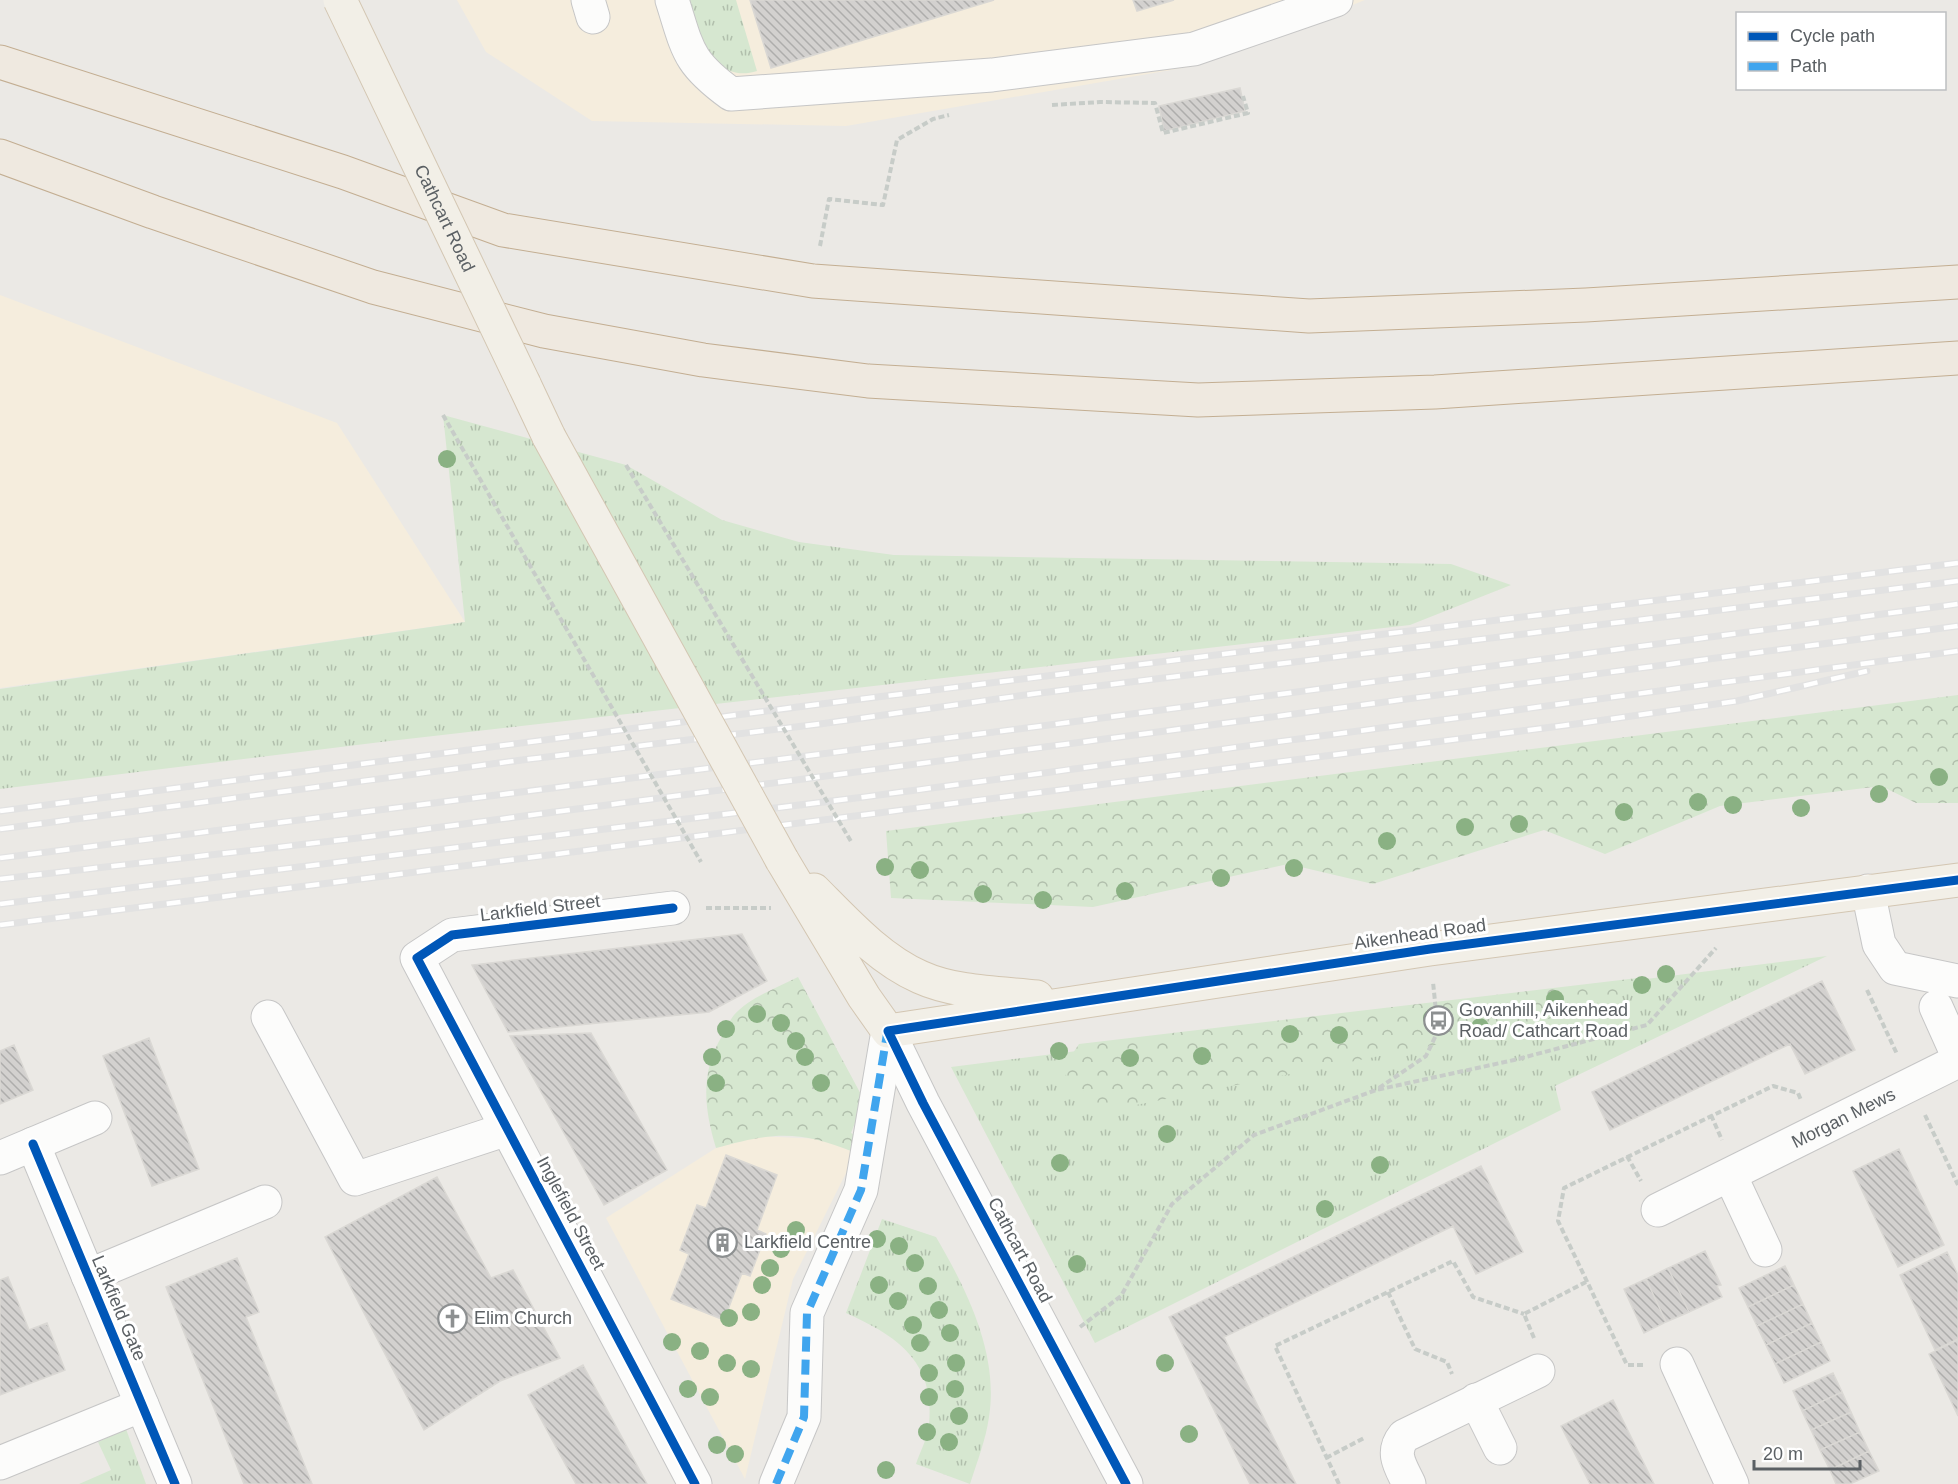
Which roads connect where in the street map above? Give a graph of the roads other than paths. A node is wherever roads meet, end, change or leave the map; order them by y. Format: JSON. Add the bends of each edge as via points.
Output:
{"nodes":[{"id":1,"x":340,"y":0,"type":"edge"},
{"id":2,"x":672,"y":0,"type":"edge"},
{"id":3,"x":1336,"y":0,"type":"edge"},
{"id":4,"x":0,"y":62,"type":"edge"},
{"id":5,"x":0,"y":156,"type":"edge"},
{"id":6,"x":1958,"y":282,"type":"edge"},
{"id":7,"x":1958,"y":358,"type":"edge"},
{"id":8,"x":782,"y":860,"type":"junction"},
{"id":9,"x":1958,"y":880,"type":"edge"},
{"id":10,"x":1868,"y":891,"type":"junction"},
{"id":11,"x":673,"y":908,"type":"road end"},
{"id":12,"x":417,"y":958,"type":"joint"},
{"id":13,"x":1958,"y":981,"type":"edge"},
{"id":14,"x":1078,"y":1002,"type":"junction"},
{"id":15,"x":1936,"y":1007,"type":"dead end"},
{"id":16,"x":268,"y":1017,"type":"dead end"},
{"id":17,"x":888,"y":1031,"type":"junction"},
{"id":18,"x":1958,"y":1056,"type":"edge"},
{"id":19,"x":1958,"y":1061,"type":"edge"},
{"id":20,"x":95,"y":1118,"type":"dead end"},
{"id":21,"x":507,"y":1129,"type":"junction"},
{"id":22,"x":33,"y":1144,"type":"junction"},
{"id":23,"x":0,"y":1158,"type":"edge"},
{"id":24,"x":1730,"y":1175,"type":"junction"},
{"id":25,"x":265,"y":1202,"type":"dead end"},
{"id":26,"x":1658,"y":1210,"type":"dead end"},
{"id":27,"x":1765,"y":1250,"type":"dead end"},
{"id":28,"x":88,"y":1276,"type":"junction"},
{"id":29,"x":1677,"y":1364,"type":"dead end"},
{"id":30,"x":1538,"y":1371,"type":"road end"},
{"id":31,"x":1472,"y":1402,"type":"junction"},
{"id":32,"x":142,"y":1405,"type":"junction"},
{"id":33,"x":1500,"y":1448,"type":"dead end"},
{"id":34,"x":0,"y":1463,"type":"edge"},
{"id":35,"x":175,"y":1484,"type":"edge"},
{"id":36,"x":695,"y":1484,"type":"edge"},
{"id":37,"x":776,"y":1484,"type":"edge"},
{"id":38,"x":1126,"y":1484,"type":"edge"},
{"id":39,"x":1409,"y":1484,"type":"edge"},
{"id":40,"x":1732,"y":1484,"type":"edge"}],
"edges":[{"from":1,"to":8,"type":"main road","name":"Cathcart Road","bridge":true,"via":[[549,437]]},
{"from":2,"to":3,"type":"street","via":[[690,55],[706,76],[731,94],[992,75],[1194,49]]},
{"from":4,"to":6,"type":"highway","via":[[343,172],[503,230],[813,281],[1309,316],[1586,305]]},
{"from":5,"to":7,"type":"highway","via":[[373,287],[544,331],[703,360],[868,381],[1198,400],[1435,392]]},
{"from":8,"to":14,"type":"main road","via":[[893,962],[920,978]]},
{"from":8,"to":17,"type":"main road","name":"Cathcart Road"},
{"from":9,"to":10,"type":"main road","name":"Aikenhead Road"},
{"from":10,"to":13,"type":"street","via":[[1879,944],[1895,969]]},
{"from":10,"to":14,"type":"main road","name":"Aikenhead Road","via":[[1430,949]]},
{"from":11,"to":12,"type":"street","name":"Larkfield Street","via":[[452,935]]},
{"from":12,"to":21,"type":"street","name":"Inglefield Street"},
{"from":14,"to":17,"type":"main road","name":"Aikenhead Road"},
{"from":15,"to":18,"type":"street"},
{"from":16,"to":21,"type":"street","via":[[355,1179]]},
{"from":17,"to":37,"type":"street","via":[[861,1190],[807,1313],[804,1417]]},
{"from":17,"to":38,"type":"street","name":"Cathcart Road"},
{"from":19,"to":24,"type":"street","name":"Morgan Mews"},
{"from":20,"to":22,"type":"street"},
{"from":21,"to":36,"type":"street","name":"Inglefield Street"},
{"from":22,"to":23,"type":"street"},
{"from":22,"to":28,"type":"street","name":"Larkfield Gate"},
{"from":24,"to":26,"type":"street","name":"Morgan Mews"},
{"from":24,"to":27,"type":"street"},
{"from":25,"to":28,"type":"street"},
{"from":28,"to":32,"type":"street","name":"Larkfield Gate"},
{"from":29,"to":40,"type":"street"},
{"from":30,"to":31,"type":"street"},
{"from":31,"to":33,"type":"street"},
{"from":31,"to":39,"type":"street","via":[[1411,1431],[1397,1444],[1396,1455]]},
{"from":32,"to":34,"type":"street"},
{"from":32,"to":35,"type":"street","name":"Larkfield Gate"}]}
